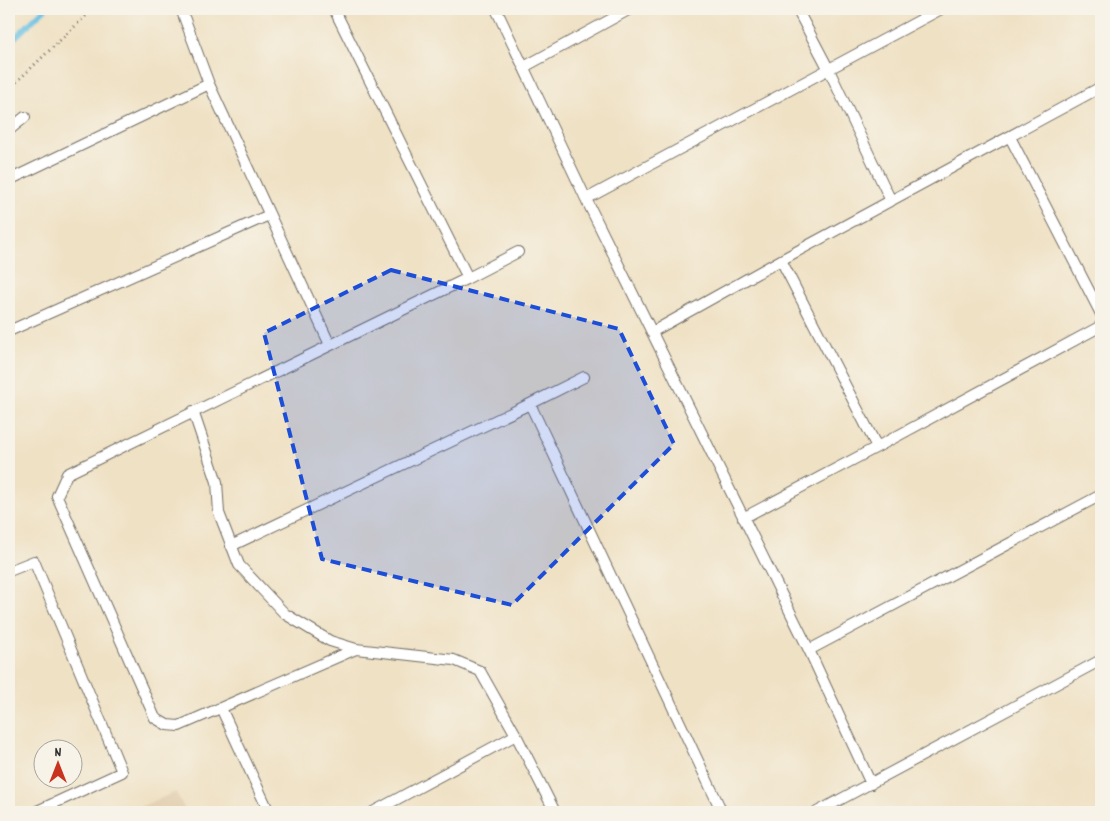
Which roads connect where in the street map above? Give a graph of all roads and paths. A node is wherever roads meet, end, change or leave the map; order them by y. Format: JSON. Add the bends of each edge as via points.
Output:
{"nodes":[{"id":1,"x":93,"y":9,"type":"edge"},
{"id":2,"x":181,"y":9,"type":"edge"},
{"id":3,"x":334,"y":9,"type":"edge"},
{"id":4,"x":496,"y":9,"type":"edge"},
{"id":5,"x":630,"y":9,"type":"edge"},
{"id":6,"x":797,"y":9,"type":"edge"},
{"id":7,"x":941,"y":9,"type":"edge"},
{"id":8,"x":524,"y":67,"type":"junction"},
{"id":9,"x":829,"y":70,"type":"junction"},
{"id":10,"x":209,"y":84,"type":"junction"},
{"id":11,"x":1101,"y":87,"type":"edge"},
{"id":12,"x":9,"y":89,"type":"edge"},
{"id":13,"x":25,"y":117,"type":"dead end"},
{"id":14,"x":9,"y":130,"type":"edge"},
{"id":15,"x":1010,"y":137,"type":"junction"},
{"id":16,"x":9,"y":180,"type":"edge"},
{"id":17,"x":586,"y":199,"type":"junction"},
{"id":18,"x":891,"y":200,"type":"junction"},
{"id":19,"x":269,"y":215,"type":"junction"},
{"id":20,"x":518,"y":252,"type":"dead end"},
{"id":21,"x":781,"y":260,"type":"junction"},
{"id":22,"x":468,"y":278,"type":"junction"},
{"id":23,"x":1101,"y":314,"type":"edge"},
{"id":24,"x":1101,"y":326,"type":"edge"},
{"id":25,"x":9,"y":331,"type":"edge"},
{"id":26,"x":652,"y":332,"type":"junction"},
{"id":27,"x":330,"y":345,"type":"junction"},
{"id":28,"x":584,"y":377,"type":"dead end"},
{"id":29,"x":530,"y":404,"type":"junction"},
{"id":30,"x":193,"y":412,"type":"junction"},
{"id":31,"x":877,"y":447,"type":"junction"},
{"id":32,"x":1101,"y":494,"type":"edge"},
{"id":33,"x":743,"y":518,"type":"junction"},
{"id":34,"x":231,"y":546,"type":"junction"},
{"id":35,"x":9,"y":571,"type":"edge"},
{"id":36,"x":356,"y":649,"type":"junction"},
{"id":37,"x":809,"y":650,"type":"junction"},
{"id":38,"x":1101,"y":660,"type":"edge"},
{"id":39,"x":221,"y":708,"type":"junction"},
{"id":40,"x":516,"y":735,"type":"junction"},
{"id":41,"x":871,"y":784,"type":"junction"},
{"id":42,"x":34,"y":812,"type":"edge"},
{"id":43,"x":269,"y":812,"type":"edge"},
{"id":44,"x":373,"y":812,"type":"edge"},
{"id":45,"x":555,"y":812,"type":"edge"},
{"id":46,"x":722,"y":812,"type":"edge"},
{"id":47,"x":818,"y":812,"type":"edge"}],
"edges":[{"from":1,"to":12,"type":"path"},
{"from":2,"to":10,"type":"lane"},
{"from":3,"to":22,"type":"lane"},
{"from":4,"to":8,"type":"lane"},
{"from":5,"to":8,"type":"lane"},
{"from":6,"to":9,"type":"lane"},
{"from":7,"to":9,"type":"lane"},
{"from":8,"to":17,"type":"lane"},
{"from":9,"to":17,"type":"lane"},
{"from":9,"to":18,"type":"lane"},
{"from":10,"to":16,"type":"lane"},
{"from":10,"to":19,"type":"lane"},
{"from":11,"to":15,"type":"lane"},
{"from":13,"to":14,"type":"lane"},
{"from":15,"to":18,"type":"lane"},
{"from":15,"to":23,"type":"lane"},
{"from":17,"to":26,"type":"lane"},
{"from":18,"to":21,"type":"lane"},
{"from":19,"to":25,"type":"lane"},
{"from":19,"to":27,"type":"lane"},
{"from":20,"to":22,"type":"lane"},
{"from":21,"to":26,"type":"lane"},
{"from":21,"to":31,"type":"lane"},
{"from":22,"to":27,"type":"lane"},
{"from":24,"to":31,"type":"lane"},
{"from":26,"to":33,"type":"lane"},
{"from":27,"to":30,"type":"lane"},
{"from":28,"to":29,"type":"lane"},
{"from":29,"to":34,"type":"lane"},
{"from":29,"to":46,"type":"lane"},
{"from":30,"to":34,"type":"lane","via":[[217,482],[219,513]]},
{"from":30,"to":39,"type":"lane","via":[[67,474],[57,496],[155,718],[167,725],[179,726]]},
{"from":31,"to":33,"type":"lane"},
{"from":32,"to":37,"type":"lane"},
{"from":33,"to":37,"type":"lane"},
{"from":34,"to":36,"type":"lane","via":[[239,565],[285,614],[330,640]]},
{"from":35,"to":42,"type":"lane","via":[[34,560],[122,772]]},
{"from":36,"to":39,"type":"lane"},
{"from":36,"to":40,"type":"lane","via":[[454,660],[480,672]]},
{"from":37,"to":41,"type":"lane"},
{"from":38,"to":41,"type":"lane"},
{"from":39,"to":43,"type":"lane"},
{"from":40,"to":44,"type":"lane"},
{"from":40,"to":45,"type":"lane"},
{"from":41,"to":47,"type":"lane"}]}
